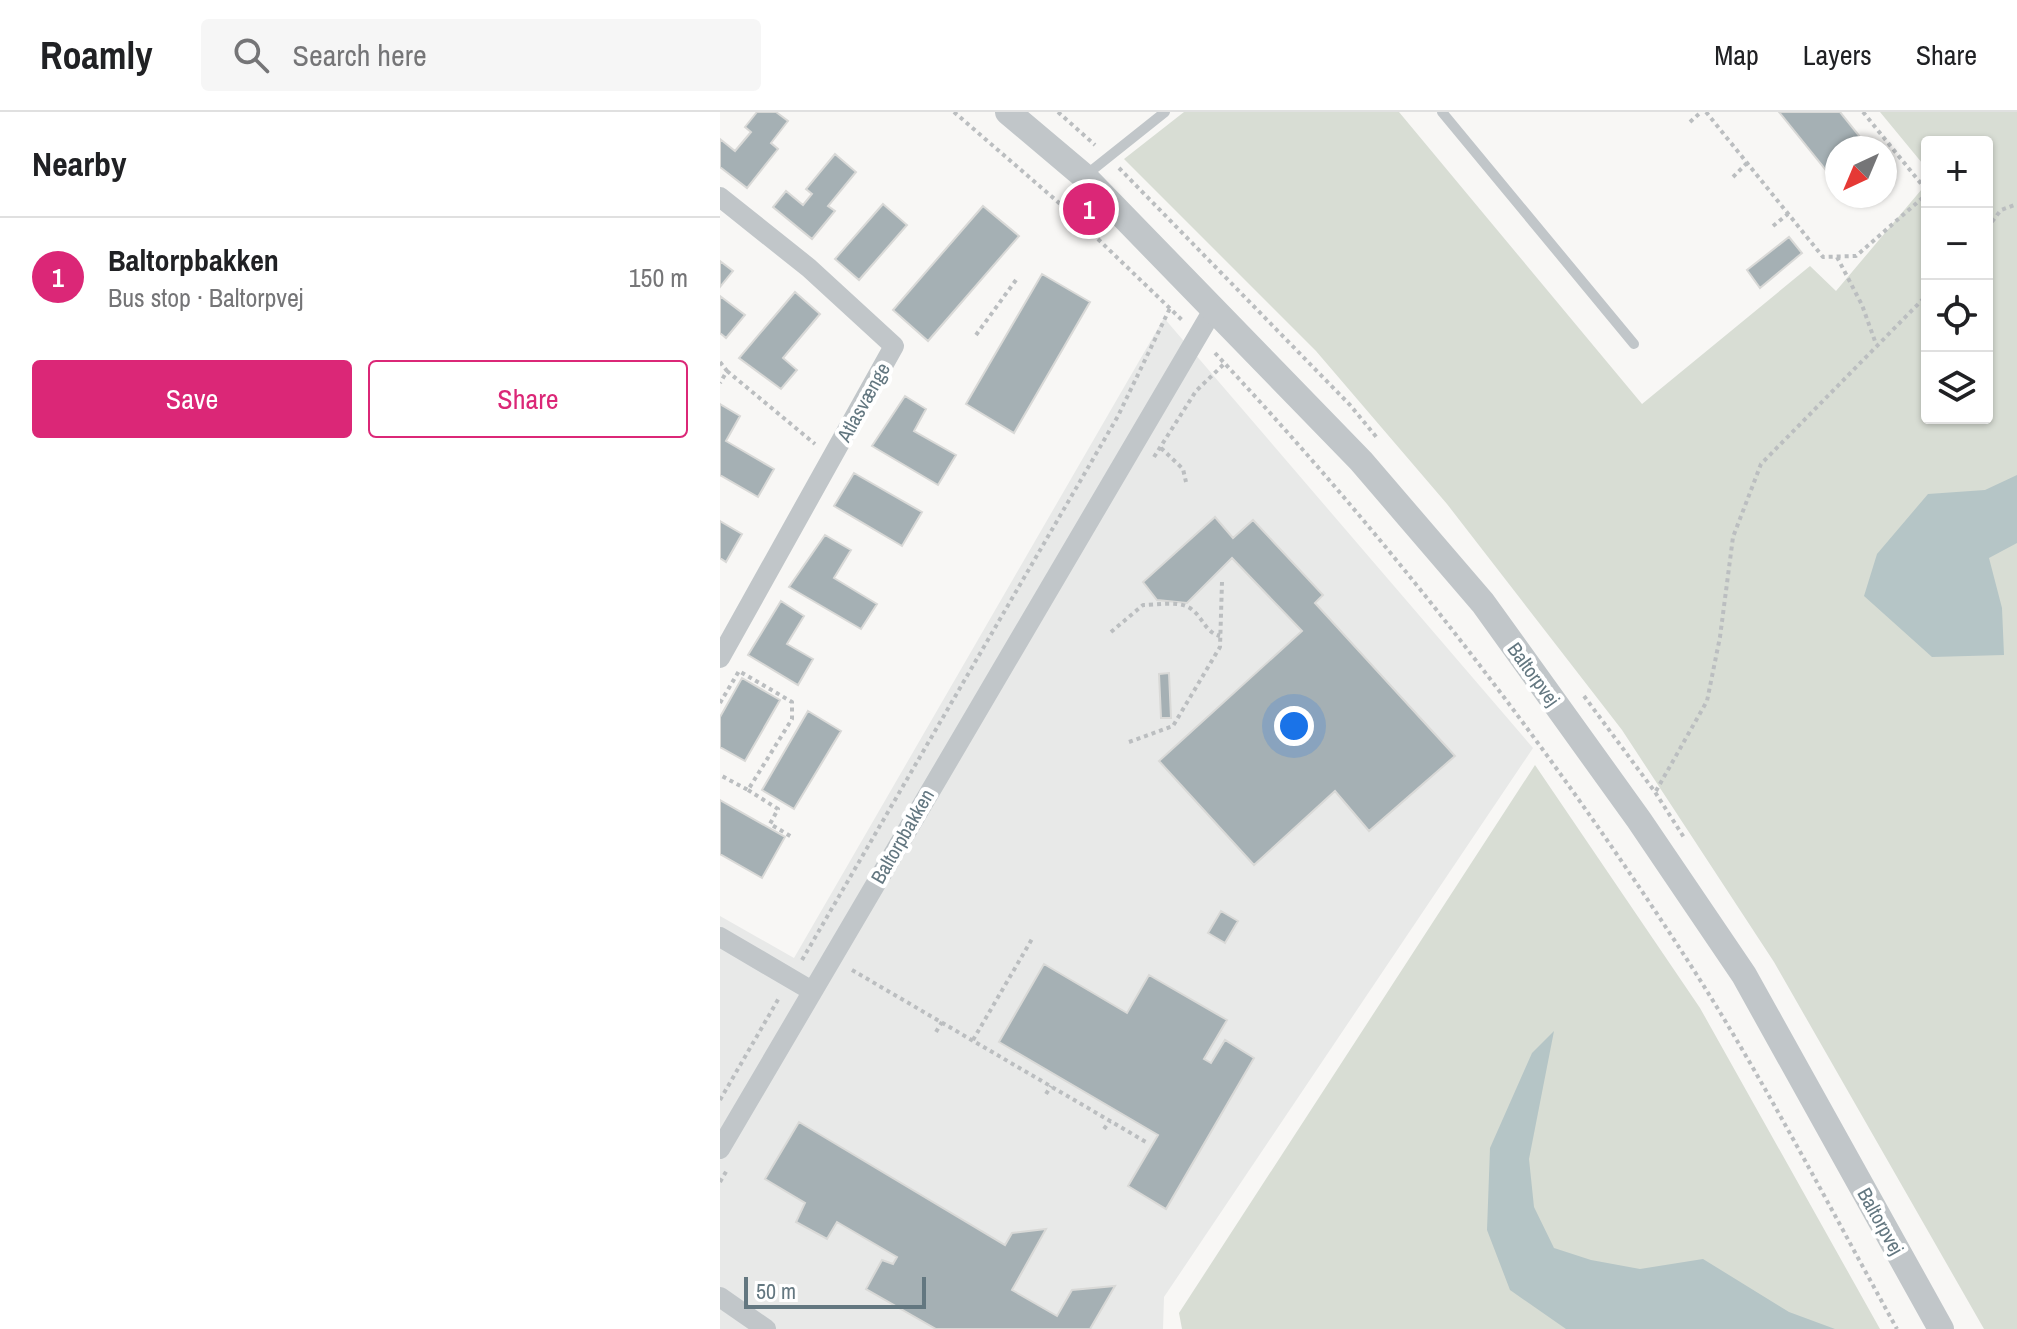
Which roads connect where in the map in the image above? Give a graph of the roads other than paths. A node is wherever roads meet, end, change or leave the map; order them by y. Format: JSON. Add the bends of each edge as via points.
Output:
{"nodes":[{"id":1,"x":1008,"y":112,"type":"edge"},
{"id":2,"x":1165,"y":112,"type":"edge"},
{"id":3,"x":1442,"y":112,"type":"edge"},
{"id":4,"x":1085,"y":177,"type":"junction"},
{"id":5,"x":720,"y":197,"type":"edge"},
{"id":6,"x":1213,"y":310,"type":"junction"},
{"id":7,"x":1634,"y":344,"type":"dead end"},
{"id":8,"x":720,"y":658,"type":"edge"},
{"id":9,"x":720,"y":937,"type":"edge"},
{"id":10,"x":812,"y":991,"type":"junction"},
{"id":11,"x":720,"y":1149,"type":"edge"},
{"id":12,"x":720,"y":1297,"type":"edge"},
{"id":13,"x":766,"y":1329,"type":"edge"},
{"id":14,"x":1941,"y":1329,"type":"edge"}],
"edges":[{"from":1,"to":4,"type":"street","name":"Baltorpvej"},
{"from":2,"to":4,"type":"lane"},
{"from":3,"to":7,"type":"lane"},
{"from":4,"to":6,"type":"street","name":"Baltorpvej"},
{"from":5,"to":8,"type":"street","name":"Atlasvænge","via":[[894,346]]},
{"from":6,"to":10,"type":"street","name":"Baltorpbakken"},
{"from":6,"to":14,"type":"street","name":"Baltorpvej","via":[[1361,461],[1483,603],[1639,820],[1744,975]]},
{"from":9,"to":10,"type":"street"},
{"from":10,"to":11,"type":"street","name":"Baltorpbakken"},
{"from":12,"to":13,"type":"street"}]}
